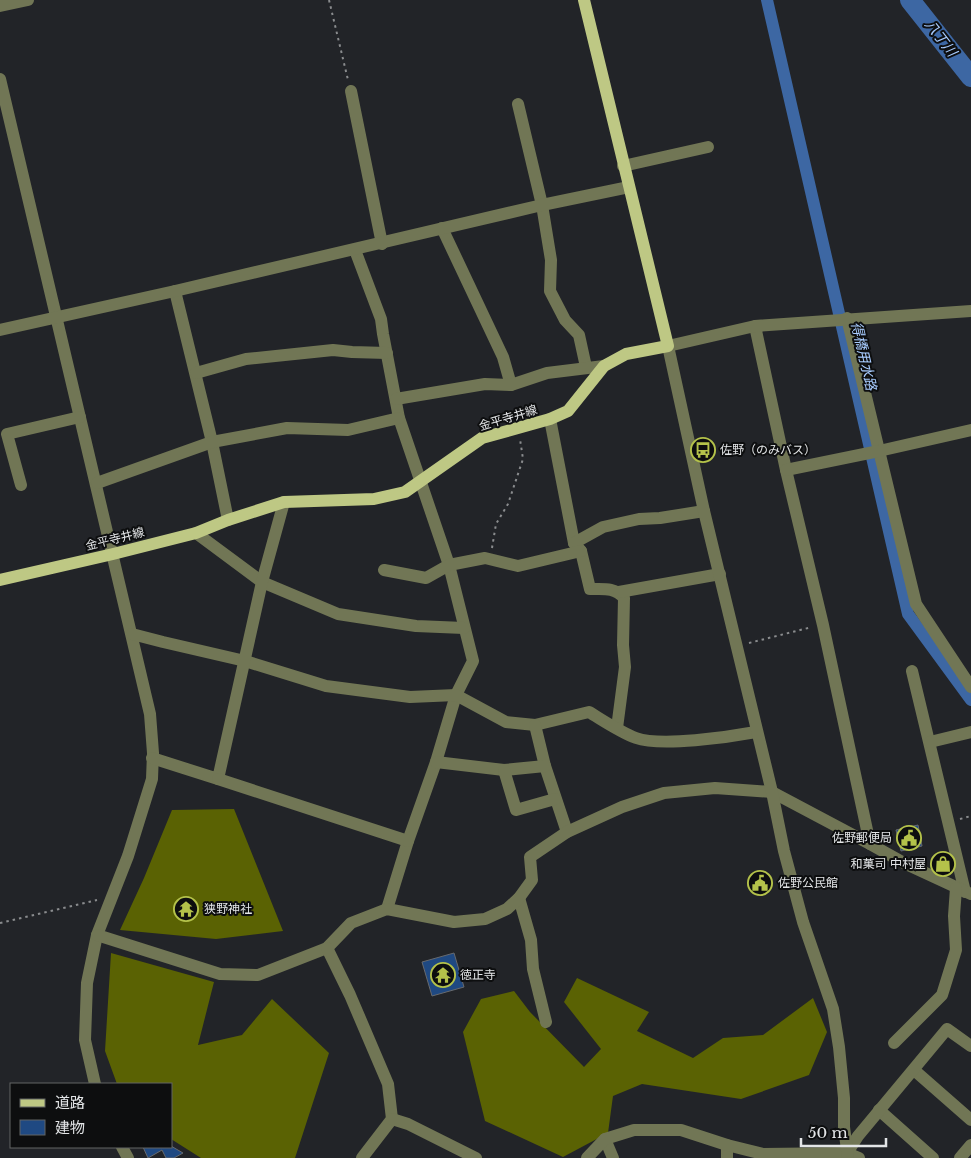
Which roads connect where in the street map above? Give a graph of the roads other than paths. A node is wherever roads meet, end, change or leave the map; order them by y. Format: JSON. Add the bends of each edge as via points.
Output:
{"nodes":[{"id":1,"x":28,"y":0,"type":"edge"},
{"id":2,"x":584,"y":0,"type":"edge"},
{"id":3,"x":0,"y":6,"type":"edge"},
{"id":4,"x":0,"y":79,"type":"edge"},
{"id":5,"x":351,"y":92,"type":"road end"},
{"id":6,"x":518,"y":104,"type":"dead end"},
{"id":7,"x":708,"y":147,"type":"dead end"},
{"id":8,"x":623,"y":166,"type":"junction"},
{"id":9,"x":629,"y":188,"type":"junction"},
{"id":10,"x":542,"y":206,"type":"junction"},
{"id":11,"x":442,"y":228,"type":"junction"},
{"id":12,"x":382,"y":244,"type":"junction"},
{"id":13,"x":355,"y":250,"type":"junction"},
{"id":14,"x":175,"y":291,"type":"junction"},
{"id":15,"x":971,"y":311,"type":"edge"},
{"id":16,"x":56,"y":318,"type":"junction"},
{"id":17,"x":842,"y":319,"type":"junction"},
{"id":18,"x":755,"y":326,"type":"junction"},
{"id":19,"x":0,"y":330,"type":"edge"},
{"id":20,"x":668,"y":346,"type":"junction"},
{"id":21,"x":387,"y":353,"type":"junction"},
{"id":22,"x":604,"y":366,"type":"junction"},
{"id":23,"x":586,"y":367,"type":"junction"},
{"id":24,"x":196,"y":373,"type":"junction"},
{"id":25,"x":511,"y":385,"type":"junction"},
{"id":26,"x":396,"y":399,"type":"junction"},
{"id":27,"x":80,"y":417,"type":"junction"},
{"id":28,"x":400,"y":418,"type":"junction"},
{"id":29,"x":550,"y":419,"type":"junction"},
{"id":30,"x":971,"y":430,"type":"edge"},
{"id":31,"x":212,"y":442,"type":"junction"},
{"id":32,"x":873,"y":452,"type":"junction"},
{"id":33,"x":786,"y":470,"type":"junction"},
{"id":34,"x":421,"y":480,"type":"junction"},
{"id":35,"x":97,"y":484,"type":"junction"},
{"id":36,"x":21,"y":485,"type":"dead end"},
{"id":37,"x":284,"y":502,"type":"junction"},
{"id":38,"x":704,"y":511,"type":"junction"},
{"id":39,"x":228,"y":520,"type":"junction"},
{"id":40,"x":196,"y":533,"type":"junction"},
{"id":41,"x":578,"y":547,"type":"junction"},
{"id":42,"x":113,"y":554,"type":"junction"},
{"id":43,"x":449,"y":565,"type":"junction"},
{"id":44,"x":384,"y":570,"type":"dead end"},
{"id":45,"x":720,"y":574,"type":"junction"},
{"id":46,"x":0,"y":580,"type":"edge"},
{"id":47,"x":262,"y":582,"type":"junction"},
{"id":48,"x":619,"y":592,"type":"junction"},
{"id":49,"x":464,"y":628,"type":"junction"},
{"id":50,"x":132,"y":634,"type":"junction"},
{"id":51,"x":245,"y":661,"type":"junction"},
{"id":52,"x":912,"y":671,"type":"dead end"},
{"id":53,"x":971,"y":687,"type":"edge"},
{"id":54,"x":456,"y":695,"type":"junction"},
{"id":55,"x":535,"y":725,"type":"junction"},
{"id":56,"x":617,"y":728,"type":"junction"},
{"id":57,"x":756,"y":732,"type":"junction"},
{"id":58,"x":971,"y":732,"type":"edge"},
{"id":59,"x":930,"y":742,"type":"junction"},
{"id":60,"x":152,"y":758,"type":"junction"},
{"id":61,"x":436,"y":762,"type":"junction"},
{"id":62,"x":545,"y":766,"type":"junction"},
{"id":63,"x":504,"y":770,"type":"junction"},
{"id":64,"x":218,"y":778,"type":"junction"},
{"id":65,"x":772,"y":792,"type":"junction"},
{"id":66,"x":555,"y":799,"type":"junction"},
{"id":67,"x":567,"y":832,"type":"junction"},
{"id":68,"x":408,"y":841,"type":"junction"},
{"id":69,"x":870,"y":844,"type":"junction"},
{"id":70,"x":964,"y":891,"type":"edge"},
{"id":71,"x":519,"y":898,"type":"junction"},
{"id":72,"x":388,"y":909,"type":"junction"},
{"id":73,"x":97,"y":935,"type":"junction"},
{"id":74,"x":328,"y":948,"type":"junction"},
{"id":75,"x":546,"y":1022,"type":"dead end"},
{"id":76,"x":894,"y":1043,"type":"dead end"},
{"id":77,"x":971,"y":1046,"type":"edge"},
{"id":78,"x":914,"y":1070,"type":"junction"},
{"id":79,"x":94,"y":1083,"type":"edge"},
{"id":80,"x":879,"y":1110,"type":"junction"},
{"id":81,"x":392,"y":1119,"type":"junction"},
{"id":82,"x":971,"y":1120,"type":"edge"},
{"id":83,"x":605,"y":1140,"type":"junction"},
{"id":84,"x":971,"y":1145,"type":"edge"},
{"id":85,"x":727,"y":1152,"type":"edge"},
{"id":86,"x":615,"y":1156,"type":"edge"},
{"id":87,"x":851,"y":1156,"type":"edge"},
{"id":88,"x":362,"y":1158,"type":"edge"},
{"id":89,"x":476,"y":1158,"type":"edge"},
{"id":90,"x":587,"y":1158,"type":"edge"},
{"id":91,"x":933,"y":1158,"type":"edge"},
{"id":92,"x":960,"y":1158,"type":"edge"}],
"edges":[{"from":1,"to":3,"type":"street"},
{"from":2,"to":8,"type":"main road"},
{"from":4,"to":16,"type":"street"},
{"from":5,"to":12,"type":"street"},
{"from":6,"to":10,"type":"street"},
{"from":7,"to":8,"type":"street"},
{"from":8,"to":9,"type":"main road"},
{"from":9,"to":10,"type":"street"},
{"from":9,"to":20,"type":"main road"},
{"from":10,"to":11,"type":"street"},
{"from":10,"to":23,"type":"street","via":[[551,260],[550,291],[565,320],[579,335]]},
{"from":11,"to":12,"type":"street"},
{"from":11,"to":25,"type":"street","via":[[503,356]]},
{"from":12,"to":13,"type":"street"},
{"from":13,"to":14,"type":"street"},
{"from":13,"to":21,"type":"street","via":[[381,319]]},
{"from":14,"to":16,"type":"street"},
{"from":14,"to":24,"type":"street"},
{"from":15,"to":17,"type":"street"},
{"from":16,"to":19,"type":"street"},
{"from":16,"to":27,"type":"street"},
{"from":17,"to":18,"type":"street"},
{"from":17,"to":32,"type":"street"},
{"from":18,"to":20,"type":"street"},
{"from":18,"to":33,"type":"street"},
{"from":20,"to":22,"type":"main road","name":"金平寺井線","via":[[626,354]]},
{"from":20,"to":38,"type":"street"},
{"from":21,"to":24,"type":"street","via":[[333,350],[264,357]]},
{"from":21,"to":26,"type":"street"},
{"from":22,"to":23,"type":"street"},
{"from":22,"to":29,"type":"main road","name":"金平寺井線","via":[[568,412]]},
{"from":23,"to":25,"type":"street","via":[[547,373]]},
{"from":24,"to":31,"type":"street"},
{"from":25,"to":26,"type":"street","via":[[485,384]]},
{"from":26,"to":28,"type":"street"},
{"from":27,"to":35,"type":"street"},
{"from":27,"to":36,"type":"street","via":[[7,434]]},
{"from":28,"to":31,"type":"street","via":[[348,430],[287,428]]},
{"from":28,"to":34,"type":"street"},
{"from":29,"to":34,"type":"main road","name":"金平寺井線","via":[[482,438]]},
{"from":29,"to":41,"type":"street"},
{"from":30,"to":32,"type":"street"},
{"from":31,"to":35,"type":"street"},
{"from":31,"to":39,"type":"street"},
{"from":32,"to":33,"type":"street"},
{"from":32,"to":53,"type":"street","via":[[916,604]]},
{"from":33,"to":69,"type":"street"},
{"from":34,"to":37,"type":"main road","name":"金平寺井線","via":[[405,492],[374,499]]},
{"from":34,"to":43,"type":"street"},
{"from":35,"to":42,"type":"street"},
{"from":37,"to":39,"type":"main road","name":"金平寺井線"},
{"from":37,"to":47,"type":"street"},
{"from":38,"to":41,"type":"street","via":[[603,527]]},
{"from":38,"to":45,"type":"street"},
{"from":39,"to":40,"type":"main road","name":"金平寺井線"},
{"from":40,"to":42,"type":"main road","name":"金平寺井線"},
{"from":40,"to":47,"type":"street"},
{"from":41,"to":43,"type":"street","via":[[518,566],[485,558]]},
{"from":41,"to":48,"type":"street","via":[[590,589]]},
{"from":42,"to":46,"type":"main road","name":"金平寺井線"},
{"from":42,"to":50,"type":"street"},
{"from":43,"to":44,"type":"street","via":[[426,578]]},
{"from":43,"to":49,"type":"street"},
{"from":45,"to":48,"type":"street"},
{"from":45,"to":57,"type":"street"},
{"from":47,"to":49,"type":"street","via":[[338,614],[416,626]]},
{"from":47,"to":51,"type":"street"},
{"from":48,"to":56,"type":"street","via":[[624,598],[625,667]]},
{"from":49,"to":54,"type":"street","via":[[473,661]]},
{"from":50,"to":51,"type":"street"},
{"from":50,"to":60,"type":"street","via":[[150,714]]},
{"from":51,"to":54,"type":"street","via":[[326,686],[410,697]]},
{"from":51,"to":64,"type":"street"},
{"from":52,"to":59,"type":"street"},
{"from":54,"to":55,"type":"street","via":[[506,722]]},
{"from":54,"to":61,"type":"street"},
{"from":55,"to":56,"type":"street","via":[[588,712]]},
{"from":55,"to":62,"type":"street"},
{"from":56,"to":57,"type":"street","via":[[638,739],[655,741]]},
{"from":57,"to":65,"type":"street"},
{"from":58,"to":59,"type":"street"},
{"from":59,"to":70,"type":"street"},
{"from":60,"to":64,"type":"street"},
{"from":60,"to":73,"type":"street","via":[[152,779],[147,798]]},
{"from":61,"to":63,"type":"street"},
{"from":61,"to":68,"type":"street"},
{"from":62,"to":63,"type":"street"},
{"from":62,"to":66,"type":"street"},
{"from":63,"to":66,"type":"street","via":[[516,810]]},
{"from":64,"to":68,"type":"street"},
{"from":65,"to":67,"type":"street","via":[[715,788],[664,793],[622,807]]},
{"from":65,"to":69,"type":"street"},
{"from":65,"to":87,"type":"street","via":[[803,922],[835,1017],[844,1127]]},
{"from":66,"to":67,"type":"street"},
{"from":67,"to":71,"type":"street","via":[[530,856],[532,880]]},
{"from":68,"to":72,"type":"street"},
{"from":69,"to":70,"type":"street","via":[[904,864]]},
{"from":70,"to":76,"type":"street","via":[[954,916],[956,950],[942,995]]},
{"from":71,"to":72,"type":"street","via":[[507,909],[485,919],[454,922]]},
{"from":71,"to":75,"type":"street","via":[[531,940],[533,969]]},
{"from":72,"to":74,"type":"street","via":[[351,923]]},
{"from":73,"to":74,"type":"street","via":[[220,974],[258,975]]},
{"from":73,"to":79,"type":"street","via":[[87,983],[85,1015],[85,1040]]},
{"from":74,"to":81,"type":"street","via":[[388,1084]]},
{"from":77,"to":78,"type":"street","via":[[948,1029]]},
{"from":78,"to":80,"type":"street"},
{"from":78,"to":82,"type":"street"},
{"from":80,"to":87,"type":"street","via":[[858,1136]]},
{"from":80,"to":91,"type":"street"},
{"from":81,"to":88,"type":"street"},
{"from":81,"to":89,"type":"street"},
{"from":83,"to":85,"type":"street","via":[[634,1130],[680,1130]]},
{"from":83,"to":86,"type":"street"},
{"from":83,"to":90,"type":"street"},
{"from":84,"to":92,"type":"street"},
{"from":85,"to":87,"type":"street"}]}
